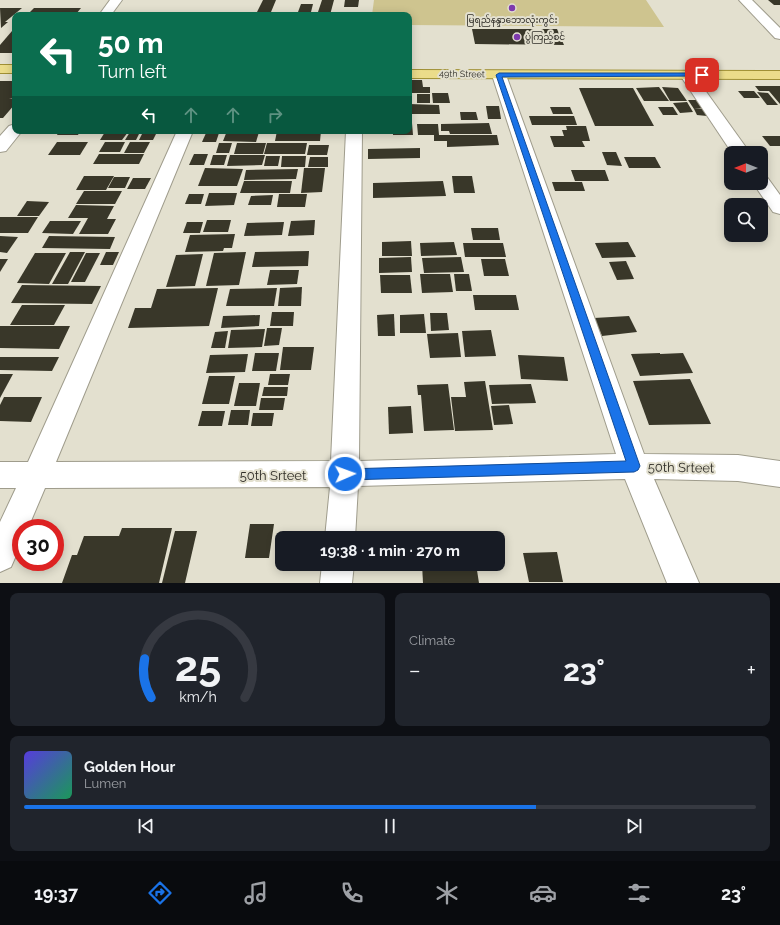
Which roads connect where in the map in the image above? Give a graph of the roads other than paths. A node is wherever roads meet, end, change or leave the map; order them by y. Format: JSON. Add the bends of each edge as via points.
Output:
{"nodes":[{"id":1,"x":116,"y":0,"type":"edge"},
{"id":2,"x":745,"y":0,"type":"edge"},
{"id":3,"x":107,"y":12,"type":"edge"},
{"id":4,"x":780,"y":35,"type":"edge"},
{"id":5,"x":0,"y":69,"type":"edge"},
{"id":6,"x":12,"y":69,"type":"edge"},
{"id":7,"x":412,"y":74,"type":"edge"},
{"id":8,"x":499,"y":75,"type":"junction"},
{"id":9,"x":687,"y":75,"type":"junction"},
{"id":10,"x":780,"y":75,"type":"edge"},
{"id":11,"x":12,"y":133,"type":"edge"},
{"id":12,"x":184,"y":134,"type":"edge"},
{"id":13,"x":354,"y":134,"type":"edge"},
{"id":14,"x":736,"y":146,"type":"edge"},
{"id":15,"x":0,"y":147,"type":"edge"},
{"id":16,"x":767,"y":190,"type":"edge"},
{"id":17,"x":780,"y":208,"type":"edge"},
{"id":18,"x":634,"y":466,"type":"junction"},
{"id":19,"x":345,"y":474,"type":"junction"},
{"id":20,"x":780,"y":474,"type":"edge"},
{"id":21,"x":0,"y":475,"type":"edge"},
{"id":22,"x":36,"y":476,"type":"junction"},
{"id":23,"x":341,"y":531,"type":"edge"},
{"id":24,"x":0,"y":556,"type":"edge"},
{"id":25,"x":337,"y":571,"type":"edge"},
{"id":26,"x":336,"y":583,"type":"edge"},
{"id":27,"x":683,"y":583,"type":"edge"}],
"edges":[{"from":1,"to":3,"type":"street"},
{"from":2,"to":4,"type":"street"},
{"from":5,"to":6,"type":"main road"},
{"from":7,"to":8,"type":"main road","name":"49th Street"},
{"from":8,"to":9,"type":"main road","name":"49th Street"},
{"from":8,"to":18,"type":"street"},
{"from":9,"to":10,"type":"main road","name":"49th Street"},
{"from":9,"to":14,"type":"street"},
{"from":11,"to":15,"type":"street"},
{"from":12,"to":22,"type":"street"},
{"from":13,"to":19,"type":"street"},
{"from":16,"to":17,"type":"street"},
{"from":18,"to":19,"type":"street","name":"50th Srteet"},
{"from":18,"to":20,"type":"street","name":"50th Srteet","via":[[738,468]]},
{"from":18,"to":27,"type":"street"},
{"from":19,"to":22,"type":"street","name":"50th Srteet"},
{"from":19,"to":23,"type":"street"},
{"from":21,"to":22,"type":"street","name":"50th Srteet"},
{"from":22,"to":24,"type":"street"},
{"from":25,"to":26,"type":"street"}]}
